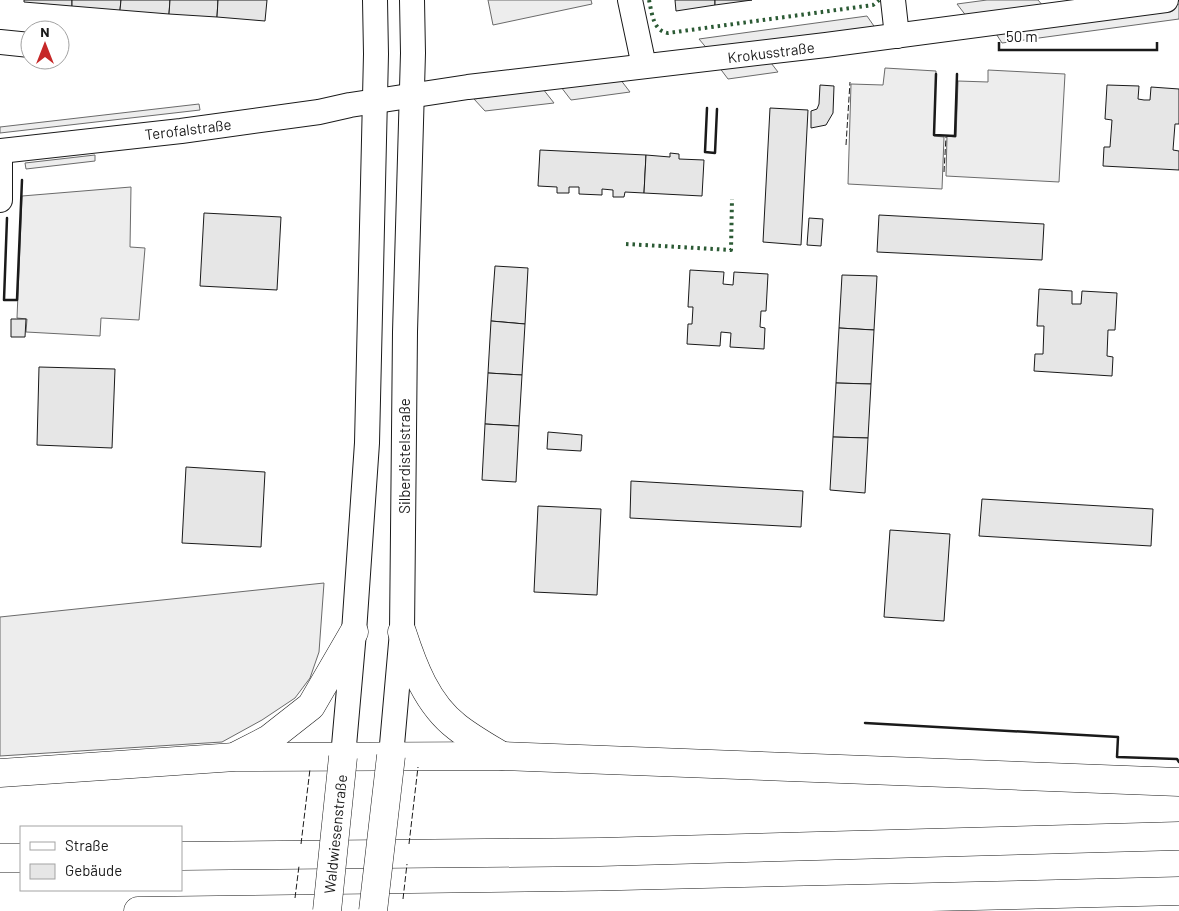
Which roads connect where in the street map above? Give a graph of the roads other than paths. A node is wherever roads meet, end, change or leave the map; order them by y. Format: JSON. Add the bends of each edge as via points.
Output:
{"nodes":[{"id":1,"x":375,"y":0,"type":"edge"},
{"id":2,"x":412,"y":0,"type":"edge"},
{"id":3,"x":630,"y":0,"type":"edge"},
{"id":4,"x":893,"y":0,"type":"edge"},
{"id":5,"x":1166,"y":0,"type":"edge"},
{"id":6,"x":1061,"y":7,"type":"edge"},
{"id":7,"x":897,"y":36,"type":"junction"},
{"id":8,"x":0,"y":42,"type":"edge"},
{"id":9,"x":20,"y":44,"type":"edge"},
{"id":10,"x":644,"y":66,"type":"junction"},
{"id":11,"x":412,"y":95,"type":"junction"},
{"id":12,"x":374,"y":101,"type":"junction"},
{"id":13,"x":0,"y":152,"type":"edge"},
{"id":14,"x":0,"y":200,"type":"edge"},
{"id":15,"x":354,"y":632,"type":"junction"},
{"id":16,"x":402,"y":632,"type":"junction"},
{"id":17,"x":391,"y":756,"type":"junction"},
{"id":18,"x":502,"y":756,"type":"junction"},
{"id":19,"x":235,"y":757,"type":"junction"},
{"id":20,"x":343,"y":757,"type":"junction"},
{"id":21,"x":0,"y":773,"type":"edge"},
{"id":22,"x":1179,"y":782,"type":"edge"},
{"id":23,"x":1179,"y":836,"type":"edge"},
{"id":24,"x":182,"y":856,"type":"edge"},
{"id":25,"x":0,"y":858,"type":"edge"},
{"id":26,"x":20,"y":858,"type":"edge"},
{"id":27,"x":1179,"y":891,"type":"edge"},
{"id":28,"x":138,"y":911,"type":"edge"},
{"id":29,"x":327,"y":911,"type":"edge"},
{"id":30,"x":373,"y":911,"type":"edge"}],
"edges":[{"from":1,"to":12,"type":"street"},
{"from":2,"to":11,"type":"street","name":"Silberdistelstraße"},
{"from":3,"to":10,"type":"street"},
{"from":4,"to":7,"type":"street"},
{"from":5,"to":6,"type":"street","name":"Krokusstraße"},
{"from":6,"to":7,"type":"street","name":"Krokusstraße"},
{"from":7,"to":10,"type":"street","name":"Krokusstraße"},
{"from":8,"to":9,"type":"street"},
{"from":10,"to":11,"type":"street","name":"Krokusstraße"},
{"from":11,"to":12,"type":"street","name":"Krokusstraße"},
{"from":11,"to":16,"type":"street","name":"Silberdistelstraße","via":[[405,332]]},
{"from":12,"to":13,"type":"street","name":"Terofalstraße","via":[[319,112]]},
{"from":12,"to":15,"type":"street","via":[[367,443]]},
{"from":13,"to":14,"type":"street"},
{"from":15,"to":19,"type":"main road","via":[[311,706],[269,739]]},
{"from":15,"to":20,"type":"street"},
{"from":16,"to":17,"type":"street","name":"Silberdistelstraße"},
{"from":16,"to":18,"type":"main road","via":[[414,668],[433,701],[456,726]]},
{"from":17,"to":18,"type":"main road"},
{"from":17,"to":20,"type":"main road"},
{"from":17,"to":30,"type":"main road","name":"Silberdistelstraße","bridge":true},
{"from":18,"to":22,"type":"main road"},
{"from":19,"to":20,"type":"main road"},
{"from":19,"to":21,"type":"main road"},
{"from":20,"to":29,"type":"main road","name":"Waldwiesenstraße","bridge":true},
{"from":23,"to":24,"type":"main road","via":[[600,852]]},
{"from":25,"to":26,"type":"main road"},
{"from":27,"to":28,"type":"main road","via":[[601,905]]}]}
